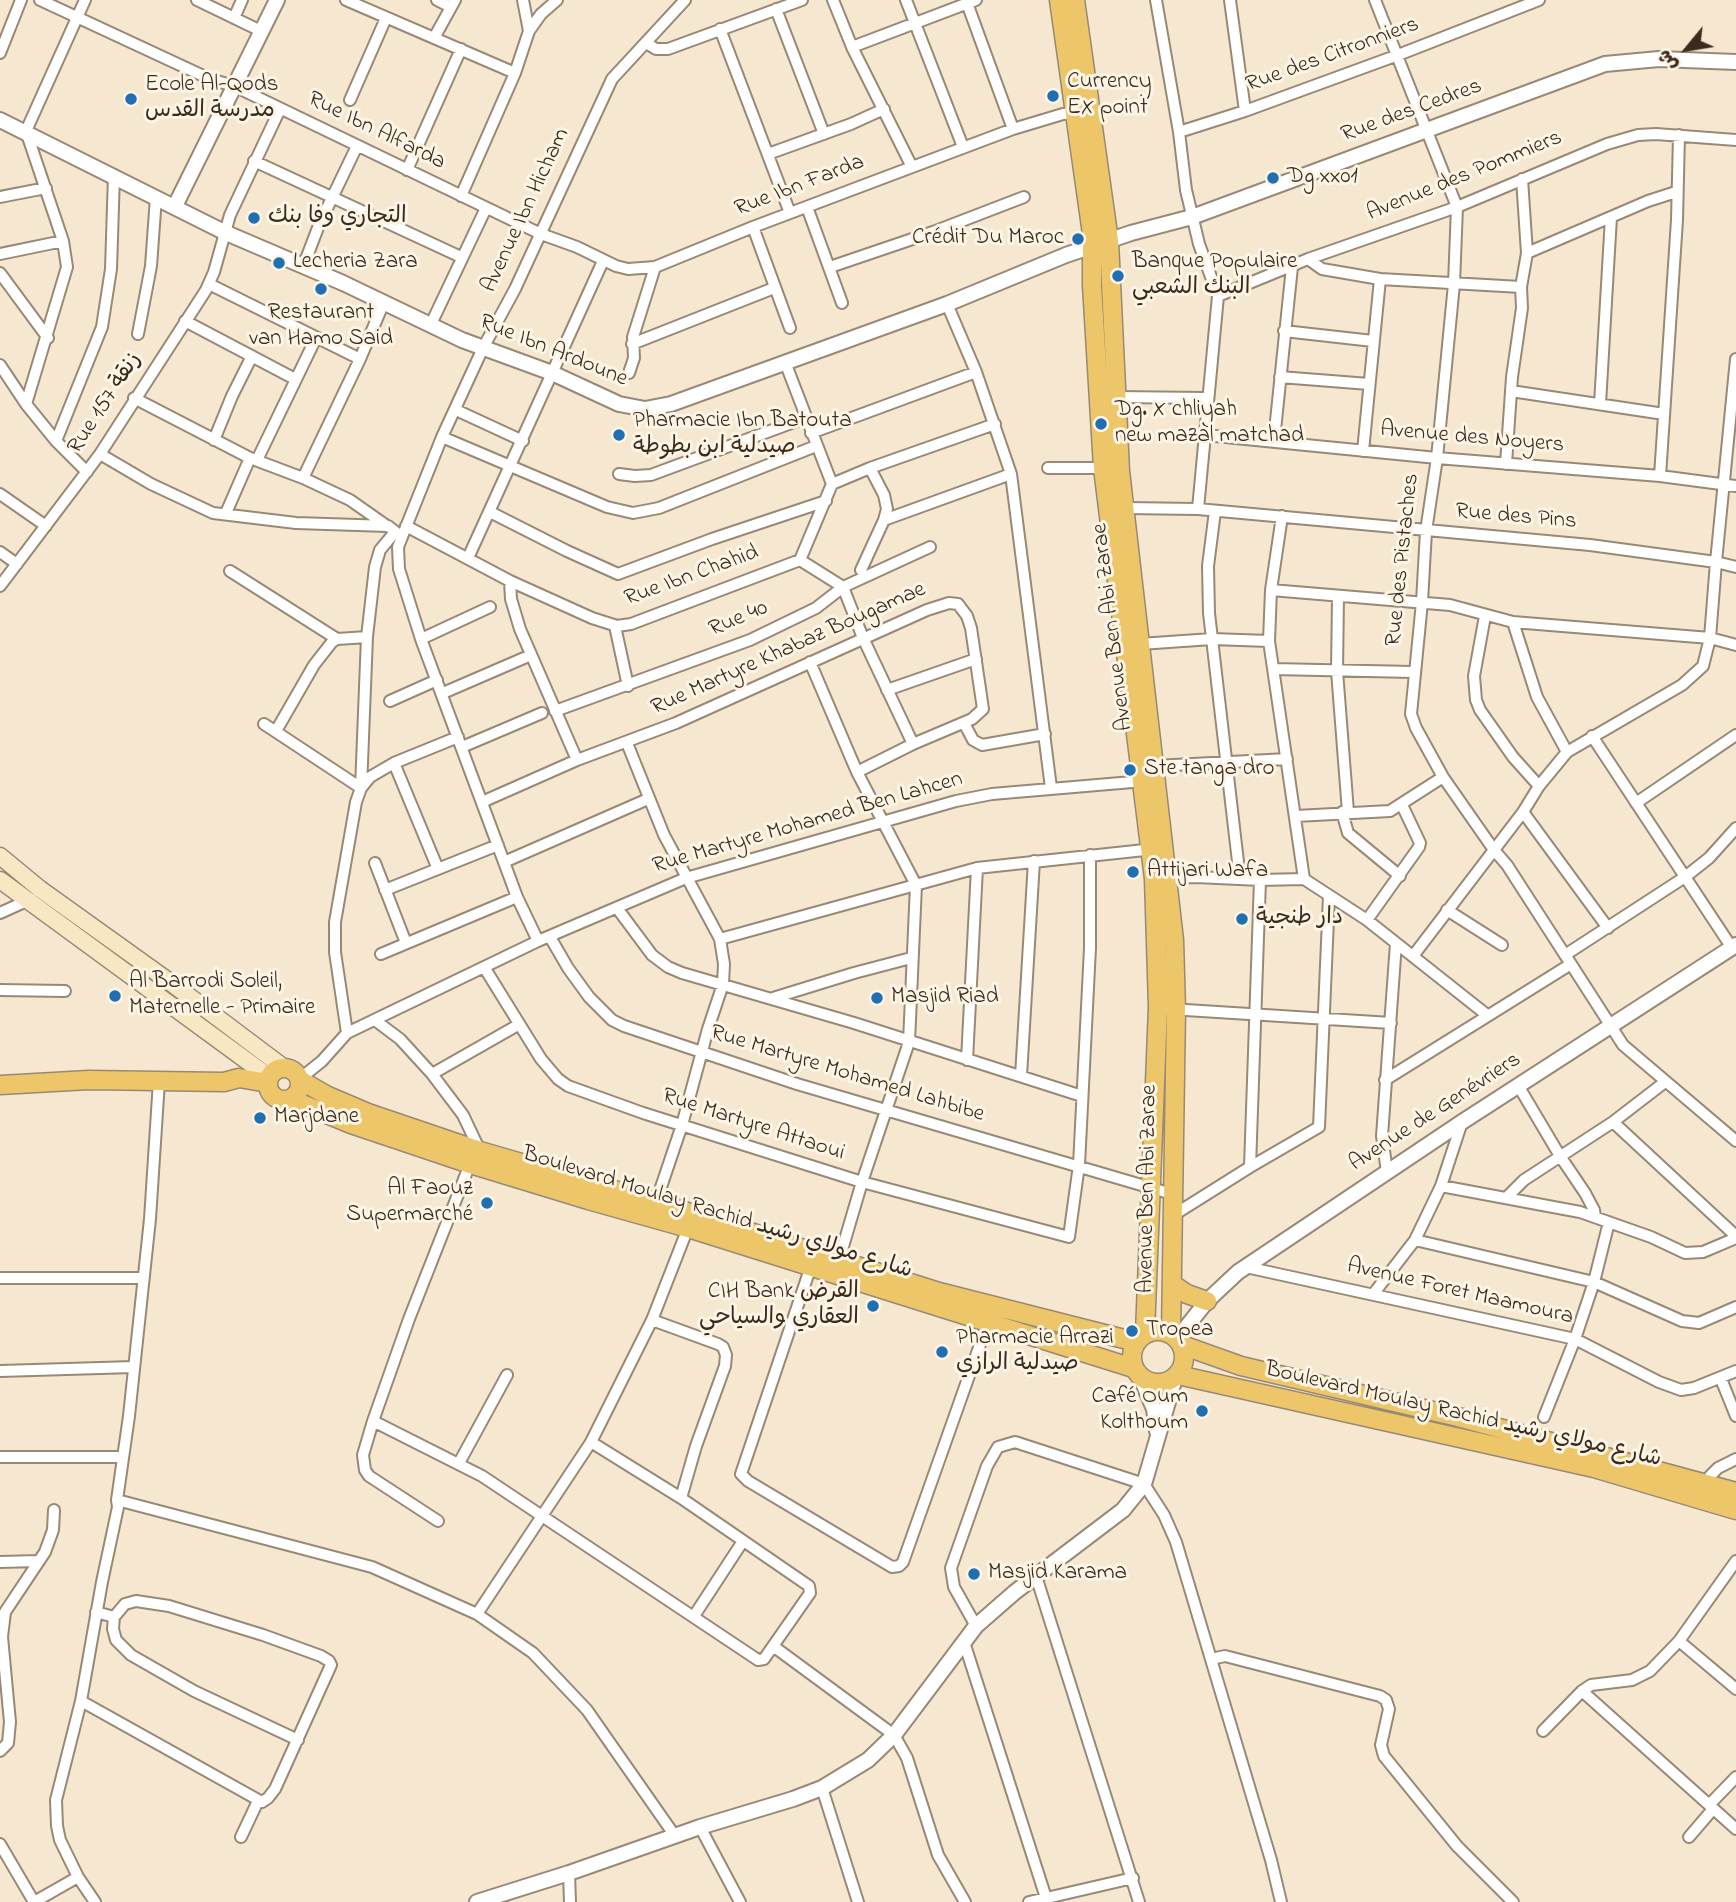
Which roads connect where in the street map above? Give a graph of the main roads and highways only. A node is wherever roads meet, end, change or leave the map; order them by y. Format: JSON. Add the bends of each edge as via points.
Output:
{"nodes":[{"id":1,"x":1059,"y":0,"type":"edge"},
{"id":2,"x":1075,"y":0,"type":"edge"},
{"id":3,"x":1101,"y":244,"type":"junction"},
{"id":4,"x":1158,"y":848,"type":"junction"},
{"id":5,"x":0,"y":856,"type":"edge"},
{"id":6,"x":1161,"y":878,"type":"junction"},
{"id":7,"x":0,"y":880,"type":"edge"},
{"id":8,"x":34,"y":895,"type":"junction"},
{"id":9,"x":281,"y":1080,"type":"junction"},
{"id":10,"x":0,"y":1085,"type":"edge"},
{"id":11,"x":475,"y":1158,"type":"junction"},
{"id":12,"x":1172,"y":1284,"type":"junction"},
{"id":13,"x":1207,"y":1301,"type":"road end"},
{"id":14,"x":1140,"y":1338,"type":"junction"},
{"id":15,"x":1177,"y":1339,"type":"junction"},
{"id":16,"x":1137,"y":1373,"type":"junction"},
{"id":17,"x":1176,"y":1376,"type":"junction"},
{"id":18,"x":1736,"y":1492,"type":"edge"},
{"id":19,"x":1736,"y":1510,"type":"edge"}],
"edges":[{"from":1,"to":3,"type":"main road","name":"Avenue Ben Abi Zarae"},
{"from":2,"to":3,"type":"main road","name":"Avenue Ben Abi Zarae"},
{"from":3,"to":4,"type":"main road","name":"Avenue Ben Abi Zarae","via":[[1155,766]]},
{"from":3,"to":4,"type":"main road","name":"Avenue Ben Abi Zarae","via":[[1092,297],[1103,468],[1144,781]]},
{"from":4,"to":6,"type":"main road","name":"Avenue Ben Abi Zarae"},
{"from":5,"to":8,"type":"main road"},
{"from":6,"to":12,"type":"main road","name":"Avenue Ben Abi Zarae","via":[[1174,940],[1176,1009]]},
{"from":6,"to":14,"type":"main road","name":"Avenue Ben Abi Zarae","via":[[1152,1190]]},
{"from":7,"to":8,"type":"main road"},
{"from":8,"to":9,"type":"main road","via":[[110,950],[174,985]]},
{"from":9,"to":10,"type":"main road","name":"Boulevard Moulay Rachid شارع مولاي رشيد","via":[[241,1088],[224,1082],[89,1080]]},
{"from":9,"to":11,"type":"main road","name":"Boulevard Moulay Rachid شارع مولاي رشيد"},
{"from":9,"to":11,"type":"main road","name":"Boulevard Moulay Rachid شارع مولاي رشيد","via":[[283,1100]]},
{"from":11,"to":14,"type":"main road","name":"Boulevard Moulay Rachid شارع مولاي رشيد","via":[[656,1202],[939,1292]]},
{"from":11,"to":16,"type":"main road","name":"Boulevard Moulay Rachid شارع مولاي رشيد","via":[[588,1200],[811,1266]]},
{"from":12,"to":13,"type":"main road"},
{"from":12,"to":15,"type":"main road","name":"Avenue Ben Abi Zarae"},
{"from":14,"to":15,"type":"main road","via":[[1158,1330]]},
{"from":14,"to":16,"type":"main road","via":[[1131,1354]]},
{"from":15,"to":17,"type":"main road","via":[[1185,1355]]},
{"from":15,"to":18,"type":"main road","name":"Boulevard Moulay Rachid شارع مولاي رشيد","via":[[1241,1366],[1458,1417]]},
{"from":16,"to":17,"type":"main road","via":[[1151,1383]]},
{"from":17,"to":19,"type":"main road","name":"Boulevard Moulay Rachid شارع مولاي رشيد","via":[[1594,1468]]}]}
